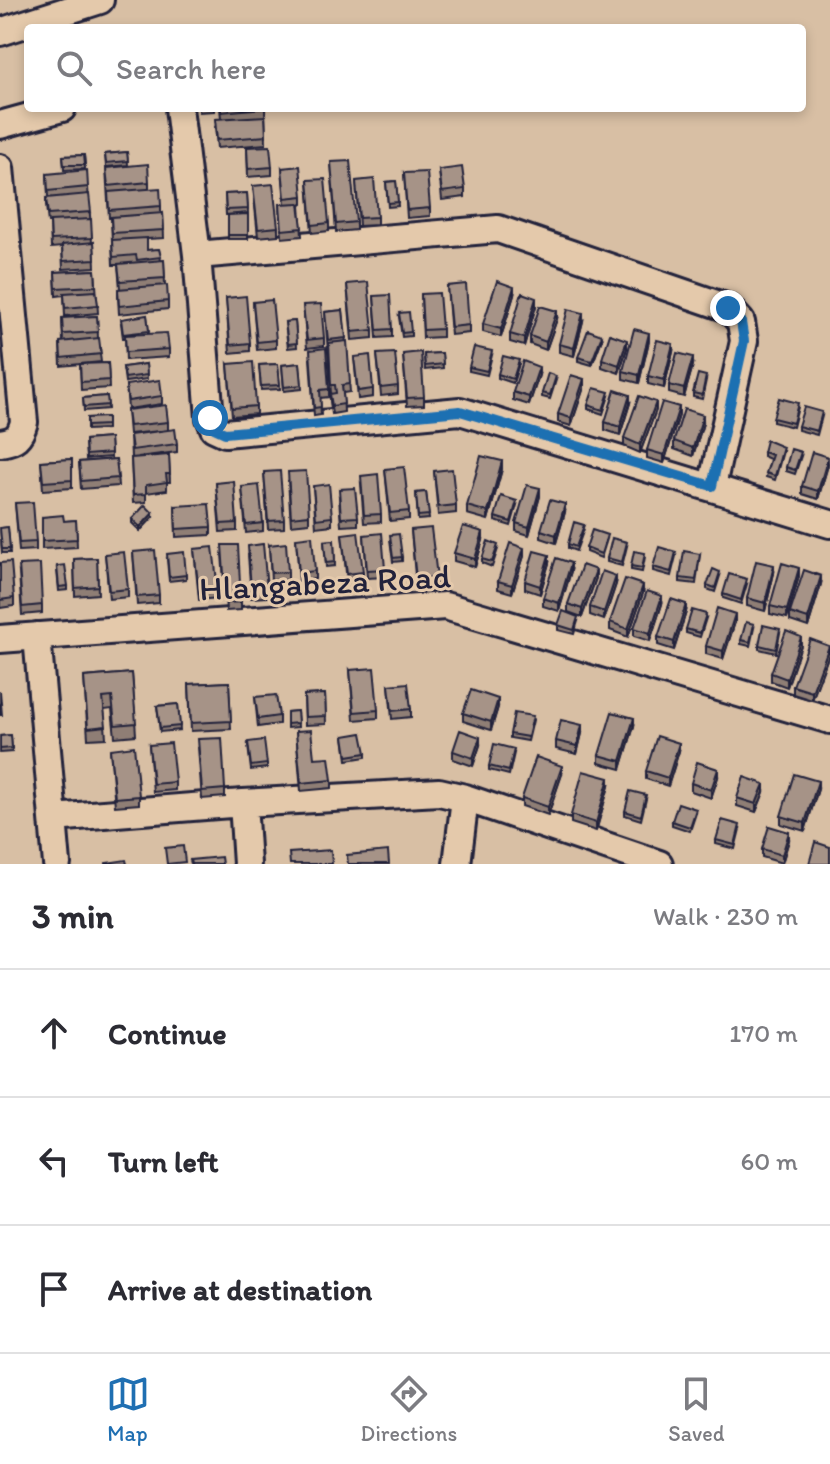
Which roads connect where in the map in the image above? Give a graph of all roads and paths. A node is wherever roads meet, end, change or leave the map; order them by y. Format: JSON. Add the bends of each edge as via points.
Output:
{"nodes":[{"id":1,"x":100,"y":0,"type":"edge"},
{"id":2,"x":24,"y":24,"type":"edge"},
{"id":3,"x":25,"y":24,"type":"edge"},
{"id":4,"x":0,"y":32,"type":"edge"},
{"id":5,"x":47,"y":112,"type":"edge"},
{"id":6,"x":179,"y":112,"type":"edge"},
{"id":7,"x":0,"y":125,"type":"edge"},
{"id":8,"x":0,"y":168,"type":"edge"},
{"id":9,"x":197,"y":255,"type":"junction"},
{"id":10,"x":0,"y":443,"type":"edge"},
{"id":11,"x":712,"y":486,"type":"junction"},
{"id":12,"x":830,"y":524,"type":"edge"},
{"id":13,"x":37,"y":636,"type":"junction"},
{"id":14,"x":0,"y":639,"type":"edge"},
{"id":15,"x":828,"y":714,"type":"edge"},
{"id":16,"x":465,"y":798,"type":"junction"},
{"id":17,"x":243,"y":803,"type":"junction"},
{"id":18,"x":53,"y":818,"type":"junction"},
{"id":19,"x":57,"y":864,"type":"edge"},
{"id":20,"x":247,"y":864,"type":"edge"},
{"id":21,"x":457,"y":864,"type":"edge"},
{"id":22,"x":659,"y":864,"type":"edge"}],
"edges":[{"from":1,"to":3,"type":"street"},
{"from":2,"to":4,"type":"street"},
{"from":5,"to":7,"type":"street"},
{"from":6,"to":9,"type":"street"},
{"from":8,"to":10,"type":"street","via":[[24,422],[13,442]]},
{"from":9,"to":11,"type":"street","via":[[210,418],[214,428],[225,433],[460,411]]},
{"from":9,"to":11,"type":"street","via":[[498,229],[728,308],[741,322],[744,341]]},
{"from":11,"to":12,"type":"street"},
{"from":13,"to":14,"type":"street","name":"Hlangabeza Road"},
{"from":13,"to":15,"type":"street","name":"Hlangabeza Road","via":[[445,606]]},
{"from":13,"to":18,"type":"street"},
{"from":16,"to":17,"type":"street","via":[[419,791]]},
{"from":16,"to":21,"type":"street"},
{"from":16,"to":22,"type":"street"},
{"from":17,"to":18,"type":"street"},
{"from":17,"to":20,"type":"street"},
{"from":18,"to":19,"type":"street"}]}
